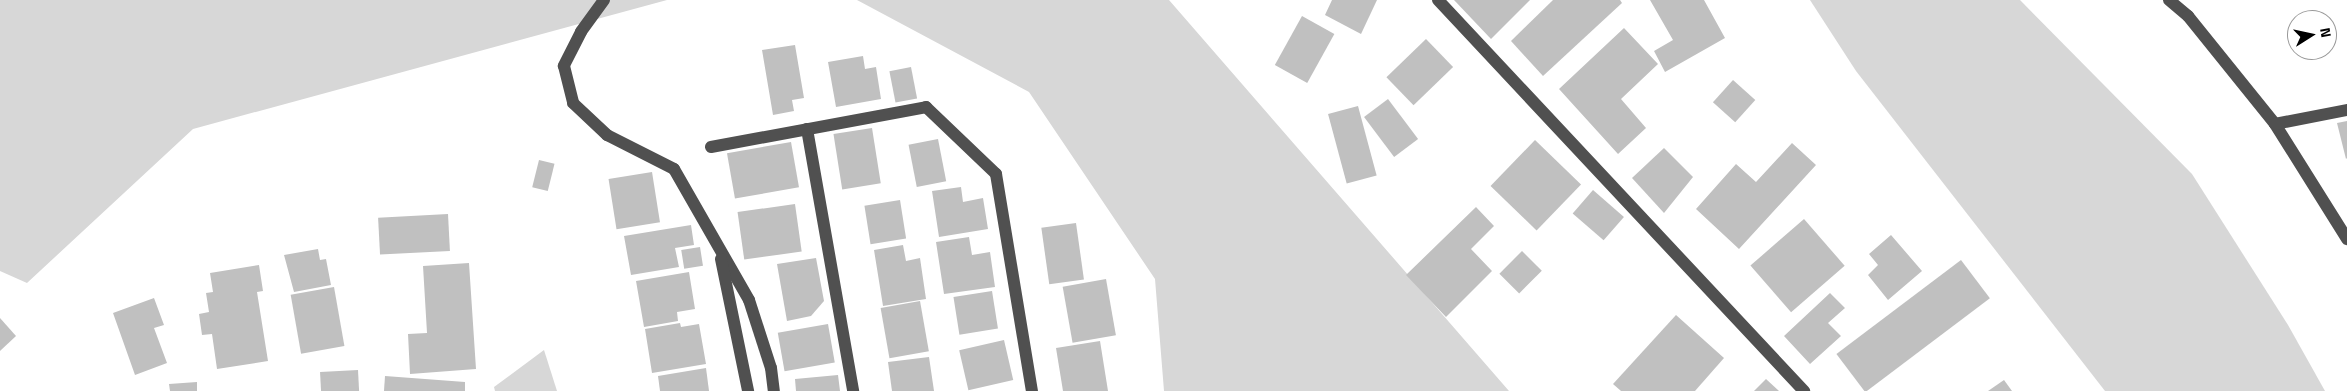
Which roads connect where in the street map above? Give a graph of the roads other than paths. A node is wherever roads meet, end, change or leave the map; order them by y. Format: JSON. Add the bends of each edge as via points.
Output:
{"nodes":[{"id":1,"x":604,"y":0,"type":"edge"},
{"id":2,"x":1438,"y":0,"type":"edge"},
{"id":3,"x":2169,"y":0,"type":"edge"},
{"id":4,"x":2347,"y":110,"type":"edge"},
{"id":5,"x":2275,"y":124,"type":"junction"},
{"id":6,"x":807,"y":129,"type":"junction"},
{"id":7,"x":711,"y":147,"type":"dead end"},
{"id":8,"x":2347,"y":239,"type":"edge"},
{"id":9,"x":717,"y":242,"type":"junction"},
{"id":10,"x":748,"y":391,"type":"edge"},
{"id":11,"x":774,"y":391,"type":"edge"},
{"id":12,"x":853,"y":391,"type":"edge"},
{"id":13,"x":1032,"y":391,"type":"edge"},
{"id":14,"x":1804,"y":391,"type":"edge"}],
"edges":[{"from":1,"to":9,"type":"street","via":[[581,32],[564,66],[573,103],[607,135],[674,168]]},
{"from":2,"to":14,"type":"street"},
{"from":3,"to":5,"type":"street","via":[[2188,16]]},
{"from":4,"to":5,"type":"street"},
{"from":5,"to":8,"type":"street"},
{"from":6,"to":7,"type":"street"},
{"from":6,"to":12,"type":"street"},
{"from":6,"to":13,"type":"street","via":[[926,107],[996,174]]},
{"from":9,"to":10,"type":"street"},
{"from":9,"to":11,"type":"street","via":[[749,300],[771,368]]}]}
